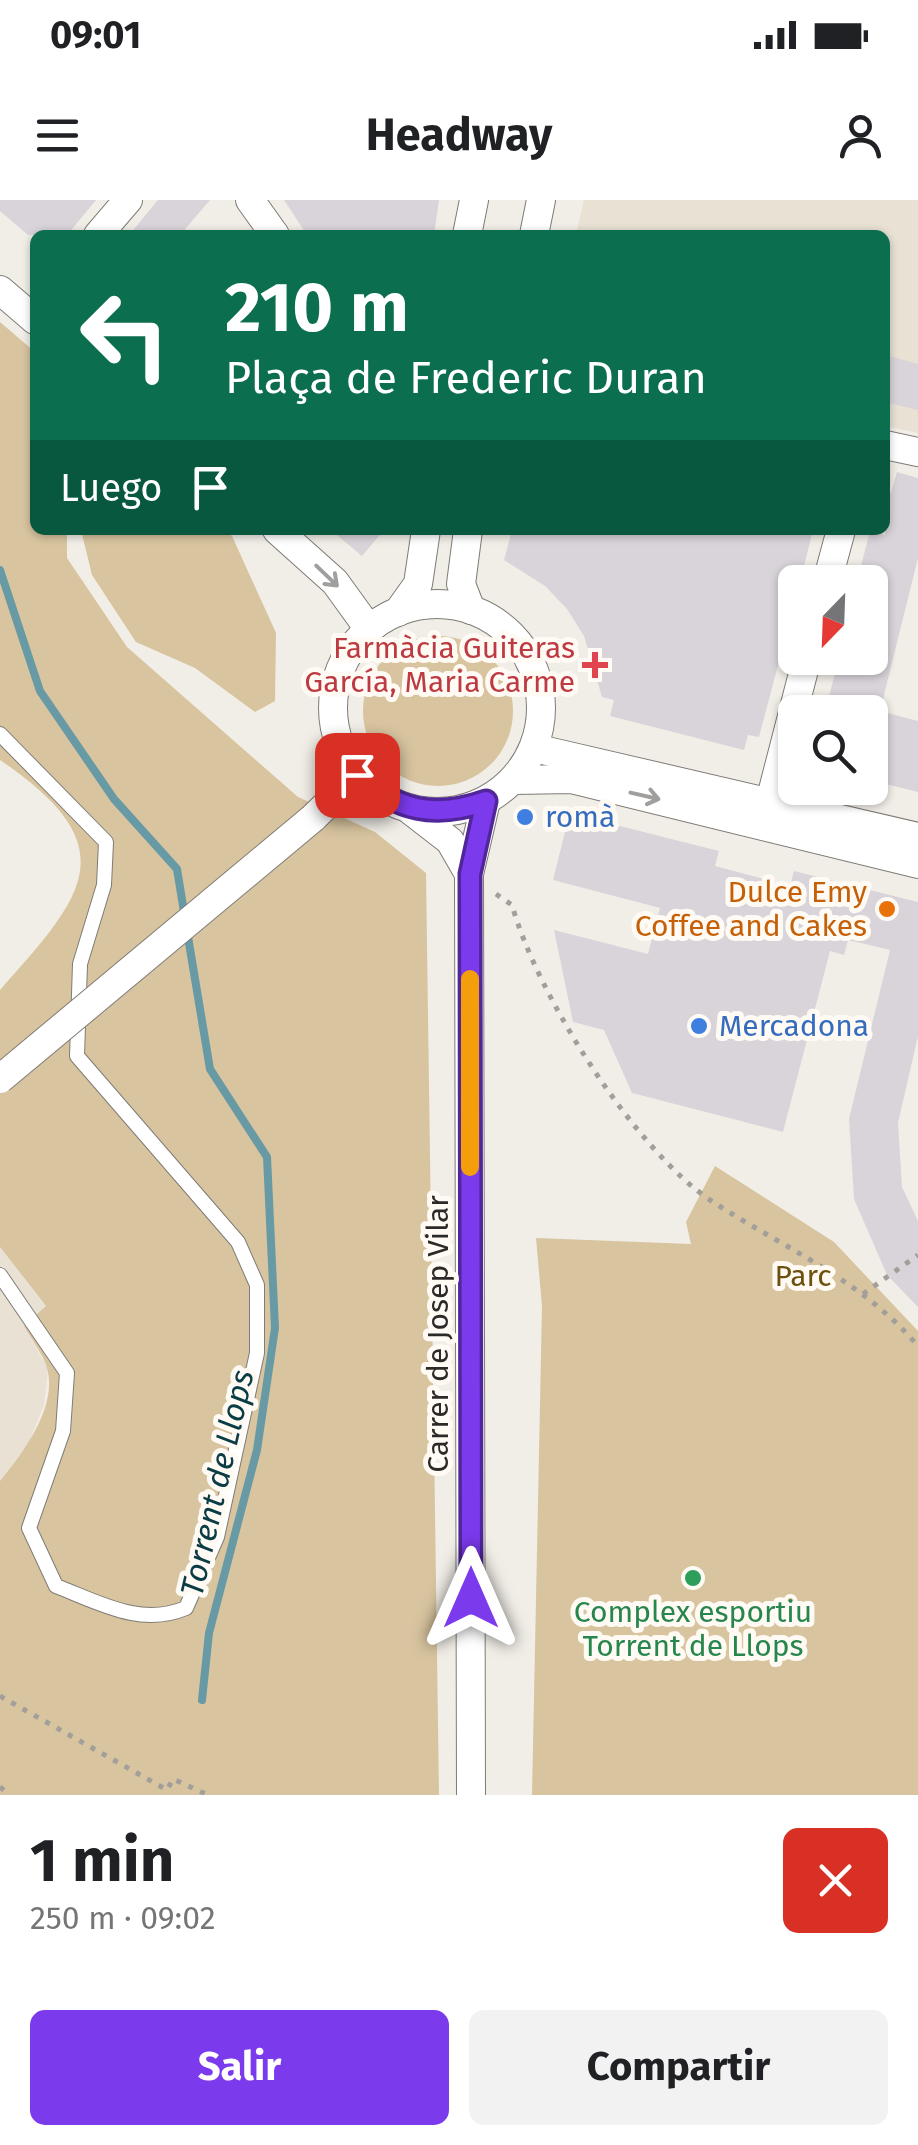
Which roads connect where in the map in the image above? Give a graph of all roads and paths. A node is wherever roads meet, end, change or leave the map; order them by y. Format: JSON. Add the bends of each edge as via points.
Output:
{"nodes":[{"id":1,"x":128,"y":200,"type":"edge"},
{"id":2,"x":250,"y":200,"type":"edge"},
{"id":3,"x":474,"y":200,"type":"edge"},
{"id":4,"x":541,"y":200,"type":"edge"},
{"id":5,"x":102,"y":230,"type":"edge"},
{"id":6,"x":271,"y":230,"type":"edge"},
{"id":7,"x":468,"y":230,"type":"edge"},
{"id":8,"x":535,"y":230,"type":"edge"},
{"id":9,"x":0,"y":290,"type":"edge"},
{"id":10,"x":30,"y":313,"type":"edge"},
{"id":11,"x":890,"y":446,"type":"edge"},
{"id":12,"x":918,"y":452,"type":"edge"},
{"id":13,"x":282,"y":535,"type":"edge"},
{"id":14,"x":425,"y":535,"type":"edge"},
{"id":15,"x":467,"y":535,"type":"edge"},
{"id":16,"x":839,"y":535,"type":"edge"},
{"id":17,"x":831,"y":565,"type":"edge"},
{"id":18,"x":471,"y":610,"type":"junction"},
{"id":19,"x":398,"y":612,"type":"junction"},
{"id":20,"x":370,"y":629,"type":"junction"},
{"id":21,"x":803,"y":675,"type":"edge"},
{"id":22,"x":0,"y":734,"type":"edge"},
{"id":23,"x":534,"y":748,"type":"junction"},
{"id":24,"x":357,"y":775,"type":"junction"},
{"id":25,"x":514,"y":780,"type":"junction"},
{"id":26,"x":486,"y":801,"type":"junction"},
{"id":27,"x":406,"y":808,"type":"junction"},
{"id":28,"x":766,"y":814,"type":"junction"},
{"id":29,"x":918,"y":836,"type":"edge"},
{"id":30,"x":918,"y":864,"type":"edge"},
{"id":31,"x":470,"y":881,"type":"junction"},
{"id":32,"x":0,"y":1079,"type":"edge"},
{"id":33,"x":918,"y":1256,"type":"edge"},
{"id":34,"x":0,"y":1275,"type":"edge"},
{"id":35,"x":863,"y":1294,"type":"junction"},
{"id":36,"x":6,"y":1297,"type":"edge"},
{"id":37,"x":918,"y":1346,"type":"edge"},
{"id":38,"x":0,"y":1696,"type":"edge"},
{"id":39,"x":0,"y":1788,"type":"edge"},
{"id":40,"x":10,"y":1795,"type":"edge"},
{"id":41,"x":208,"y":1795,"type":"edge"},
{"id":42,"x":471,"y":1795,"type":"edge"}],
"edges":[{"from":1,"to":5,"type":"street"},
{"from":2,"to":6,"type":"street"},
{"from":3,"to":7,"type":"street"},
{"from":4,"to":8,"type":"street"},
{"from":9,"to":10,"type":"street"},
{"from":11,"to":12,"type":"street"},
{"from":13,"to":20,"type":"street","one_way":true,"via":[[335,582]]},
{"from":14,"to":19,"type":"street","via":[[418,584]]},
{"from":15,"to":18,"type":"street","via":[[461,584]]},
{"from":16,"to":17,"type":"street"},
{"from":18,"to":19,"type":"street","via":[[422,605]]},
{"from":18,"to":23,"type":"street","via":[[501,626],[524,650],[538,681],[542,715]]},
{"from":19,"to":20,"type":"street"},
{"from":20,"to":24,"type":"street","via":[[348,654],[333,716],[340,747]]},
{"from":21,"to":28,"type":"street"},
{"from":22,"to":36,"type":"lane","via":[[106,842],[104,886],[80,964],[77,1056],[238,1242],[257,1285],[257,1353],[217,1536],[186,1608],[161,1619],[56,1586],[29,1528],[63,1431],[67,1373]]},
{"from":23,"to":25,"type":"street"},
{"from":23,"to":28,"type":"street"},
{"from":24,"to":27,"type":"street"},
{"from":24,"to":32,"type":"street","bridge":true},
{"from":25,"to":26,"type":"street"},
{"from":25,"to":28,"type":"street","one_way":true,"via":[[572,779]]},
{"from":26,"to":27,"type":"street","via":[[433,813]]},
{"from":26,"to":31,"type":"street","name":"Carrer de Josep Vilar"},
{"from":27,"to":31,"type":"street","via":[[450,841]]},
{"from":28,"to":29,"type":"street"},
{"from":28,"to":30,"type":"street"},
{"from":31,"to":35,"type":"path","via":[[512,905],[550,997],[658,1157],[715,1203]]},
{"from":31,"to":42,"type":"street","name":"Carrer de Josep Vilar"},
{"from":33,"to":35,"type":"path"},
{"from":34,"to":36,"type":"lane"},
{"from":35,"to":37,"type":"path"},
{"from":38,"to":41,"type":"path","via":[[167,1790],[173,1779]]},
{"from":39,"to":40,"type":"path"}]}
